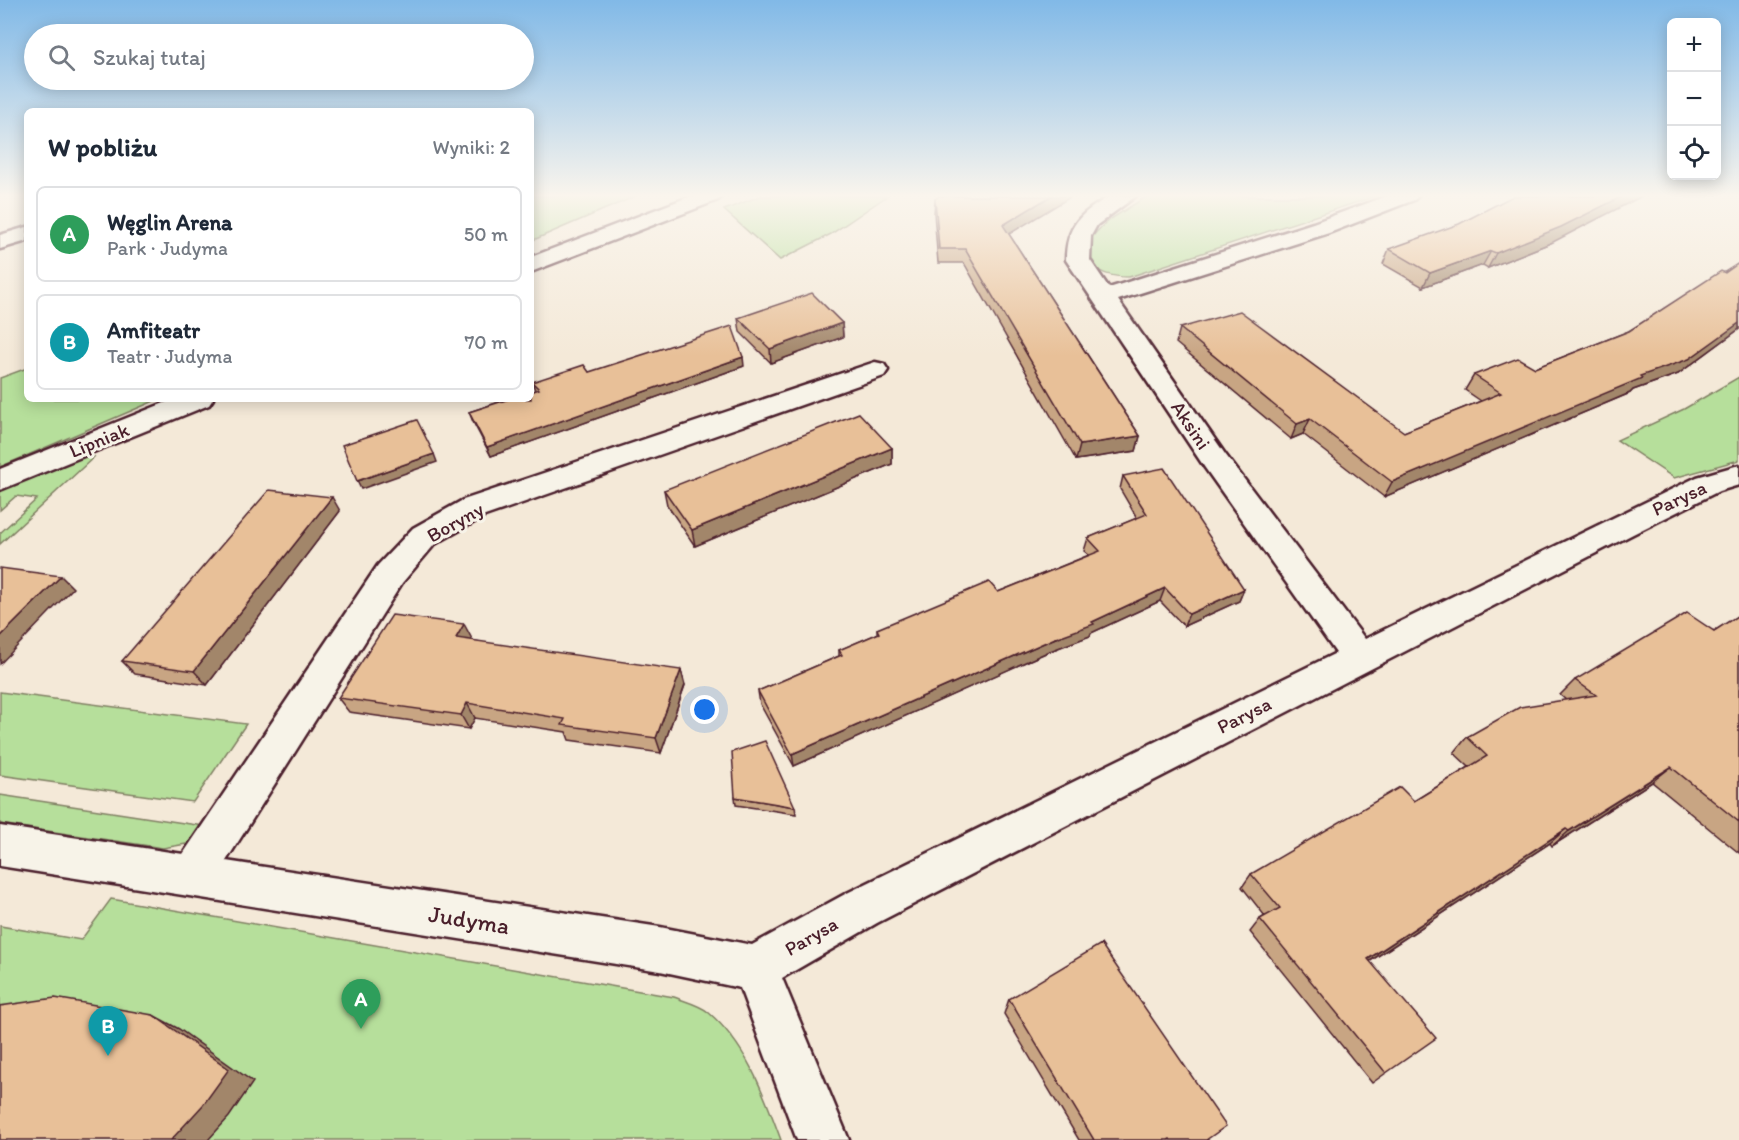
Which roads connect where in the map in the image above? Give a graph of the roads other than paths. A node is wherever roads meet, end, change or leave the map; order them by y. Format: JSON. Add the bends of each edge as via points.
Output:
{"nodes":[{"id":1,"x":572,"y":249,"type":"edge"},
{"id":2,"x":1078,"y":249,"type":"edge"},
{"id":3,"x":1252,"y":249,"type":"edge"},
{"id":4,"x":534,"y":264,"type":"edge"},
{"id":5,"x":1104,"y":297,"type":"junction"},
{"id":6,"x":875,"y":370,"type":"dead end"},
{"id":7,"x":192,"y":402,"type":"edge"},
{"id":8,"x":1739,"y":475,"type":"edge"},
{"id":9,"x":0,"y":480,"type":"edge"},
{"id":10,"x":1359,"y":658,"type":"junction"},
{"id":11,"x":0,"y":846,"type":"edge"},
{"id":12,"x":192,"y":877,"type":"junction"},
{"id":13,"x":755,"y":968,"type":"junction"},
{"id":14,"x":823,"y":1140,"type":"edge"}],
"edges":[{"from":1,"to":4,"type":"street"},
{"from":2,"to":5,"type":"street","name":"Aksini","via":[[1078,260]]},
{"from":3,"to":5,"type":"street"},
{"from":5,"to":10,"type":"street","name":"Aksini","via":[[1215,461]]},
{"from":6,"to":12,"type":"street","name":"Boryny","via":[[474,508],[424,536],[390,574]]},
{"from":7,"to":9,"type":"street","name":"Lipniak"},
{"from":8,"to":10,"type":"street","name":"Parysa","via":[[1708,484]]},
{"from":10,"to":13,"type":"street","name":"Parysa","via":[[862,908]]},
{"from":11,"to":12,"type":"street","name":"Judyma"},
{"from":12,"to":13,"type":"street","name":"Judyma","via":[[660,949]]},
{"from":13,"to":14,"type":"street"}]}
